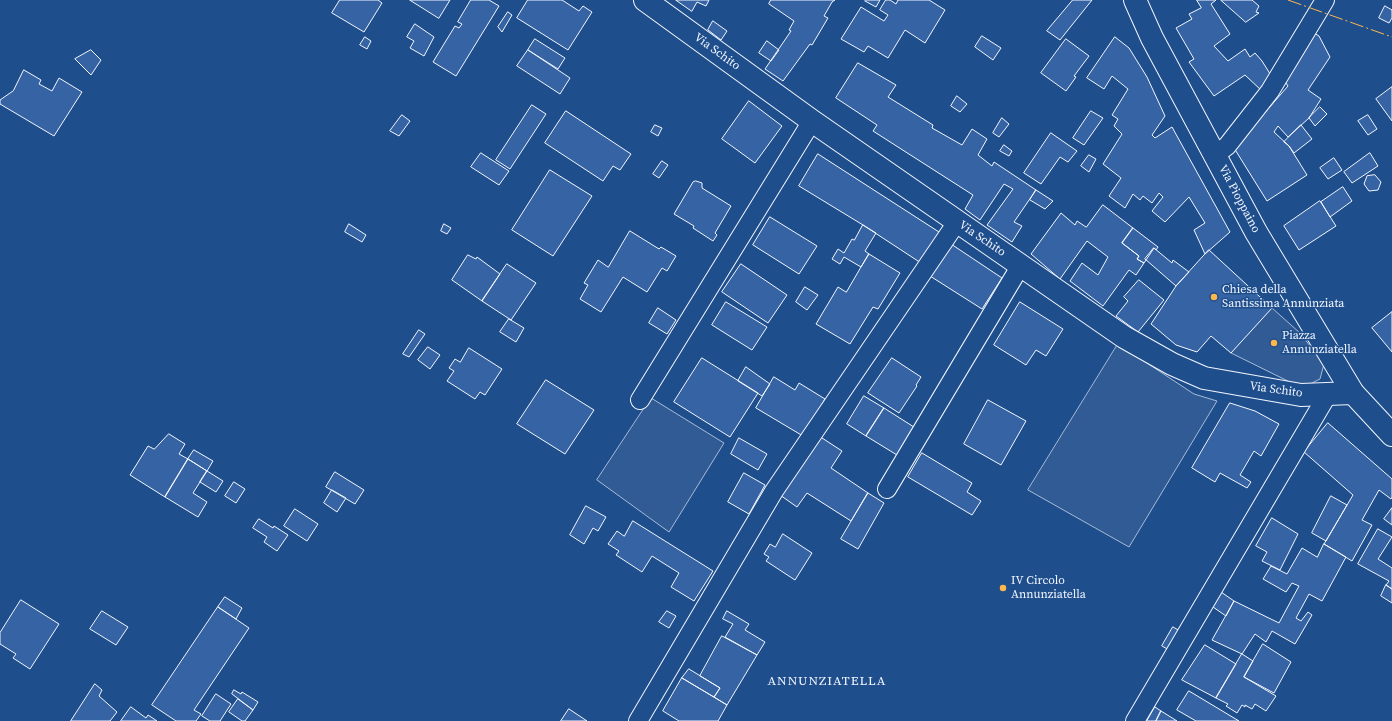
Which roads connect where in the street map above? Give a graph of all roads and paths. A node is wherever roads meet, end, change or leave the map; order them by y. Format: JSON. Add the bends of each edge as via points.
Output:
{"nodes":[{"id":1,"x":644,"y":0,"type":"edge"},
{"id":2,"x":1135,"y":0,"type":"edge"},
{"id":3,"x":1325,"y":0,"type":"edge"},
{"id":4,"x":812,"y":121,"type":"junction"},
{"id":5,"x":1215,"y":155,"type":"junction"},
{"id":6,"x":957,"y":222,"type":"junction"},
{"id":7,"x":1021,"y":266,"type":"junction"},
{"id":8,"x":1353,"y":393,"type":"junction"},
{"id":9,"x":1328,"y":394,"type":"junction"},
{"id":10,"x":640,"y":400,"type":"dead end"},
{"id":11,"x":1392,"y":435,"type":"edge"},
{"id":12,"x":886,"y":489,"type":"dead end"},
{"id":13,"x":638,"y":721,"type":"edge"},
{"id":14,"x":1135,"y":721,"type":"edge"}],
"edges":[{"from":1,"to":4,"type":"street","name":"Via Schito"},
{"from":2,"to":5,"type":"street","name":"Via Pioppaino","via":[[1152,38]]},
{"from":3,"to":5,"type":"street","via":[[1270,91],[1227,146]]},
{"from":4,"to":6,"type":"street","name":"Via Schito"},
{"from":4,"to":10,"type":"street"},
{"from":5,"to":8,"type":"street","name":"Via Pioppaino","via":[[1256,232]]},
{"from":6,"to":7,"type":"street","name":"Via Schito"},
{"from":6,"to":13,"type":"street","via":[[774,491]]},
{"from":7,"to":9,"type":"street","name":"Via Schito","via":[[1124,337],[1172,364],[1204,378],[1301,395]]},
{"from":7,"to":12,"type":"street"},
{"from":8,"to":9,"type":"street","name":"Via Schito"},
{"from":8,"to":11,"type":"street","name":"Via Pioppaino"},
{"from":9,"to":14,"type":"street"}]}
